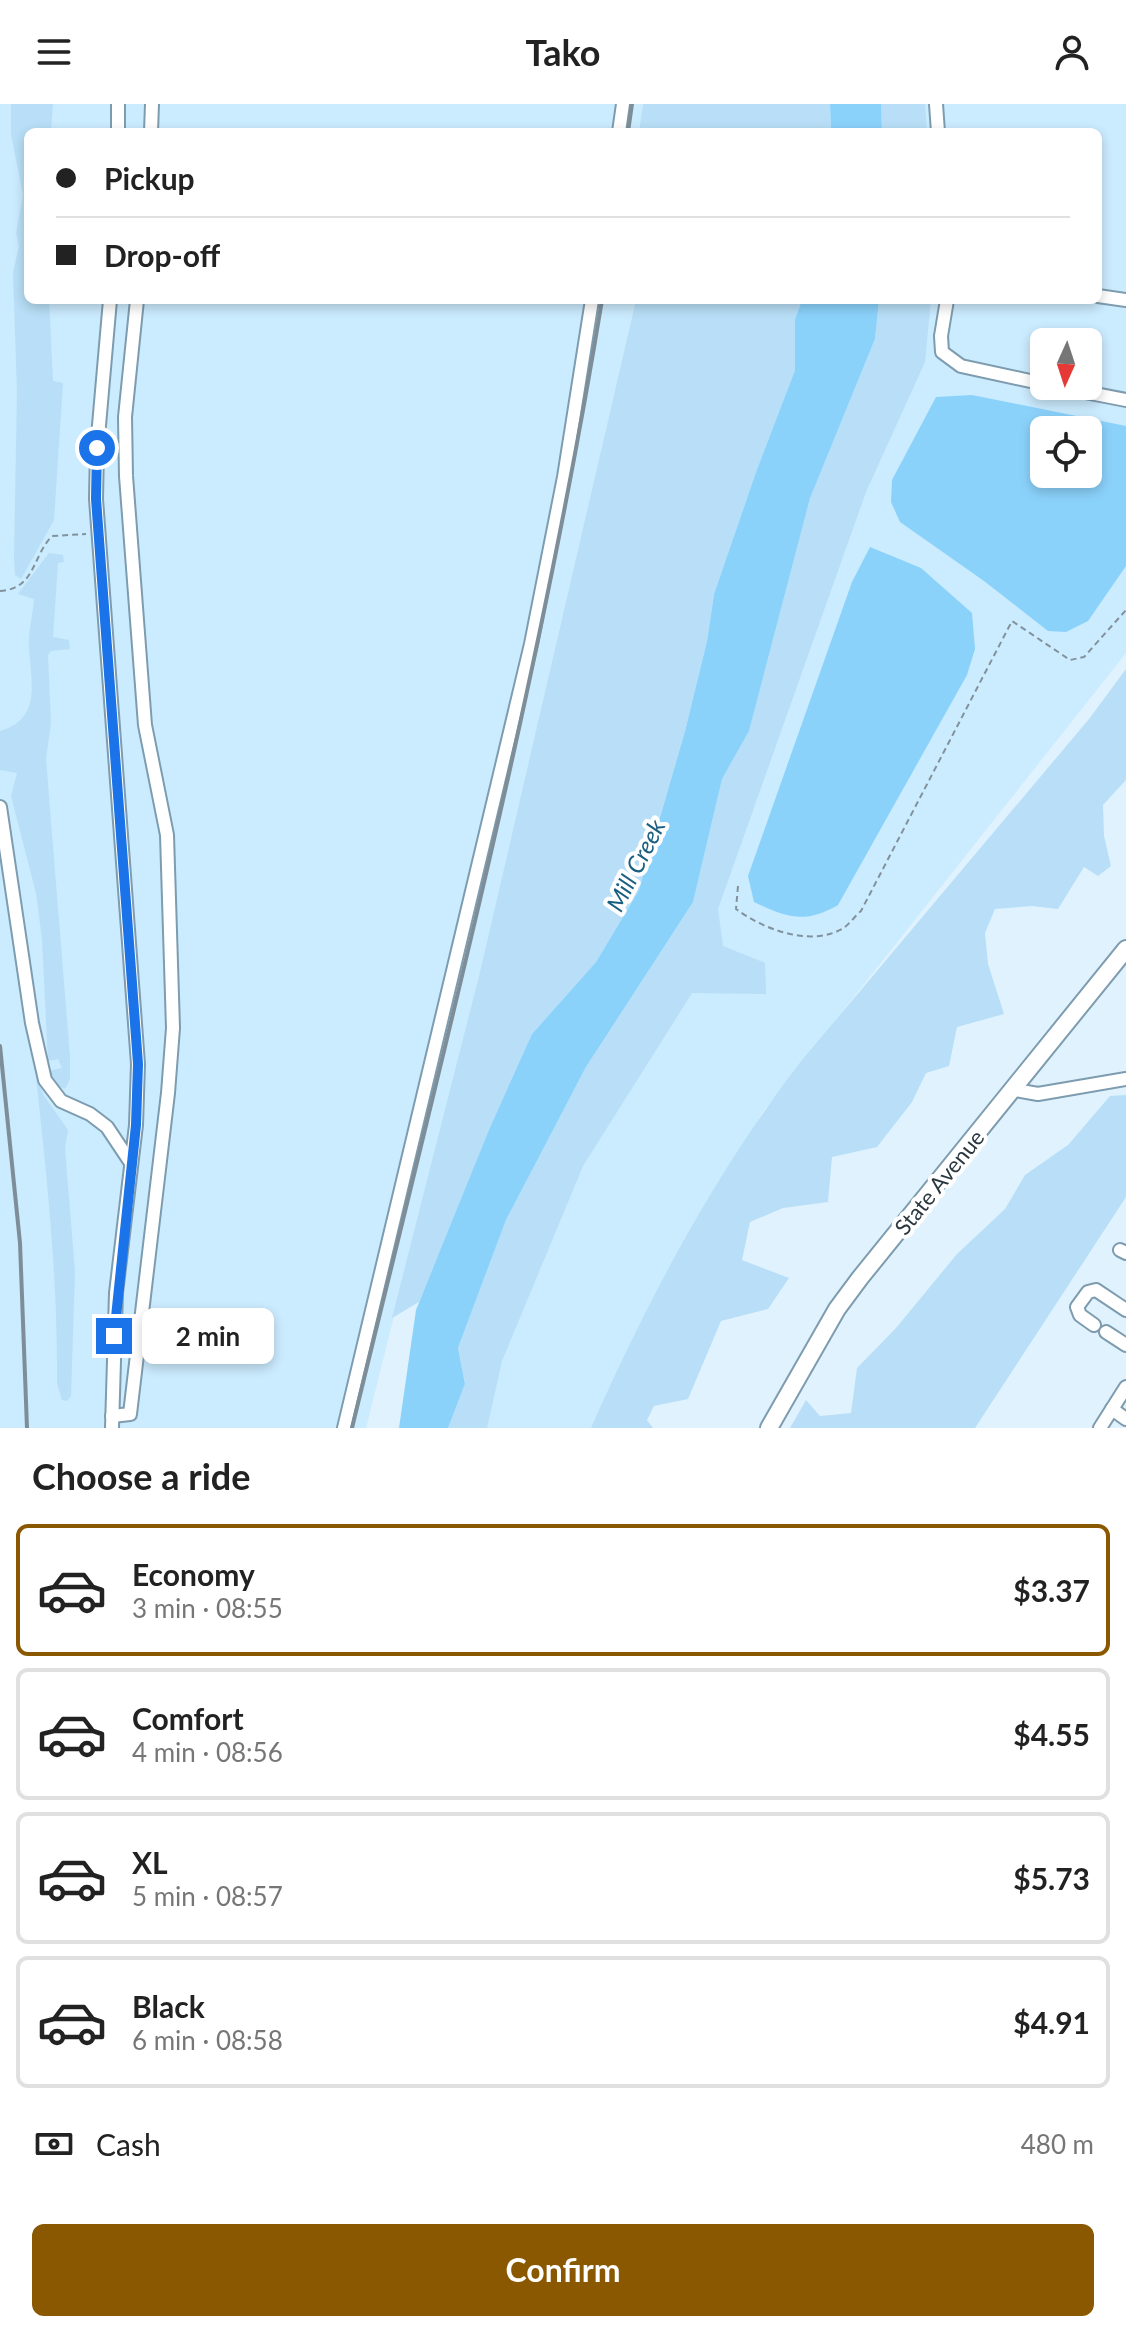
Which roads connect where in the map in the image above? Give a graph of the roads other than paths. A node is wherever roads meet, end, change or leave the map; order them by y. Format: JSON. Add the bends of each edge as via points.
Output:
{"nodes":[{"id":1,"x":118,"y":104,"type":"edge"},
{"id":2,"x":152,"y":104,"type":"edge"},
{"id":3,"x":623,"y":104,"type":"edge"},
{"id":4,"x":936,"y":104,"type":"edge"},
{"id":5,"x":118,"y":128,"type":"edge"},
{"id":6,"x":151,"y":128,"type":"edge"},
{"id":7,"x":620,"y":128,"type":"edge"},
{"id":8,"x":938,"y":128,"type":"edge"},
{"id":9,"x":1102,"y":297,"type":"edge"},
{"id":10,"x":1126,"y":300,"type":"edge"},
{"id":11,"x":110,"y":304,"type":"edge"},
{"id":12,"x":137,"y":304,"type":"edge"},
{"id":13,"x":591,"y":304,"type":"edge"},
{"id":14,"x":946,"y":304,"type":"edge"},
{"id":15,"x":1030,"y":381,"type":"edge"},
{"id":16,"x":1102,"y":395,"type":"edge"},
{"id":17,"x":1126,"y":400,"type":"edge"},
{"id":18,"x":0,"y":807,"type":"edge"},
{"id":19,"x":1126,"y":949,"type":"edge"},
{"id":20,"x":1126,"y":1079,"type":"edge"},
{"id":21,"x":1015,"y":1090,"type":"junction"},
{"id":22,"x":131,"y":1163,"type":"junction"},
{"id":23,"x":1126,"y":1310,"type":"edge"},
{"id":24,"x":1126,"y":1345,"type":"edge"},
{"id":25,"x":1126,"y":1387,"type":"edge"},
{"id":26,"x":1112,"y":1409,"type":"junction"},
{"id":27,"x":1126,"y":1419,"type":"edge"},
{"id":28,"x":112,"y":1422,"type":"edge"},
{"id":29,"x":344,"y":1428,"type":"edge"},
{"id":30,"x":769,"y":1428,"type":"edge"},
{"id":31,"x":1100,"y":1428,"type":"edge"}],
"edges":[{"from":1,"to":5,"type":"street"},
{"from":2,"to":6,"type":"street"},
{"from":3,"to":7,"type":"street"},
{"from":4,"to":8,"type":"street"},
{"from":9,"to":10,"type":"street"},
{"from":11,"to":22,"type":"street","via":[[96,464],[138,1043]]},
{"from":12,"to":28,"type":"street","via":[[125,417],[126,476],[145,725],[167,835],[173,1028],[130,1414]]},
{"from":13,"to":29,"type":"street","via":[[531,644]]},
{"from":14,"to":15,"type":"street","via":[[942,352],[961,366]]},
{"from":16,"to":17,"type":"street"},
{"from":18,"to":22,"type":"street","via":[[43,1075],[61,1101],[107,1127]]},
{"from":19,"to":21,"type":"main road","name":"State Avenue"},
{"from":20,"to":21,"type":"street","via":[[1038,1094]]},
{"from":21,"to":30,"type":"main road","name":"State Avenue","via":[[837,1309]]},
{"from":22,"to":28,"type":"street","via":[[115,1311]]},
{"from":23,"to":24,"type":"street","via":[[1096,1290],[1077,1307],[1080,1315]]},
{"from":25,"to":26,"type":"street"},
{"from":26,"to":27,"type":"street"},
{"from":26,"to":31,"type":"street"}]}
